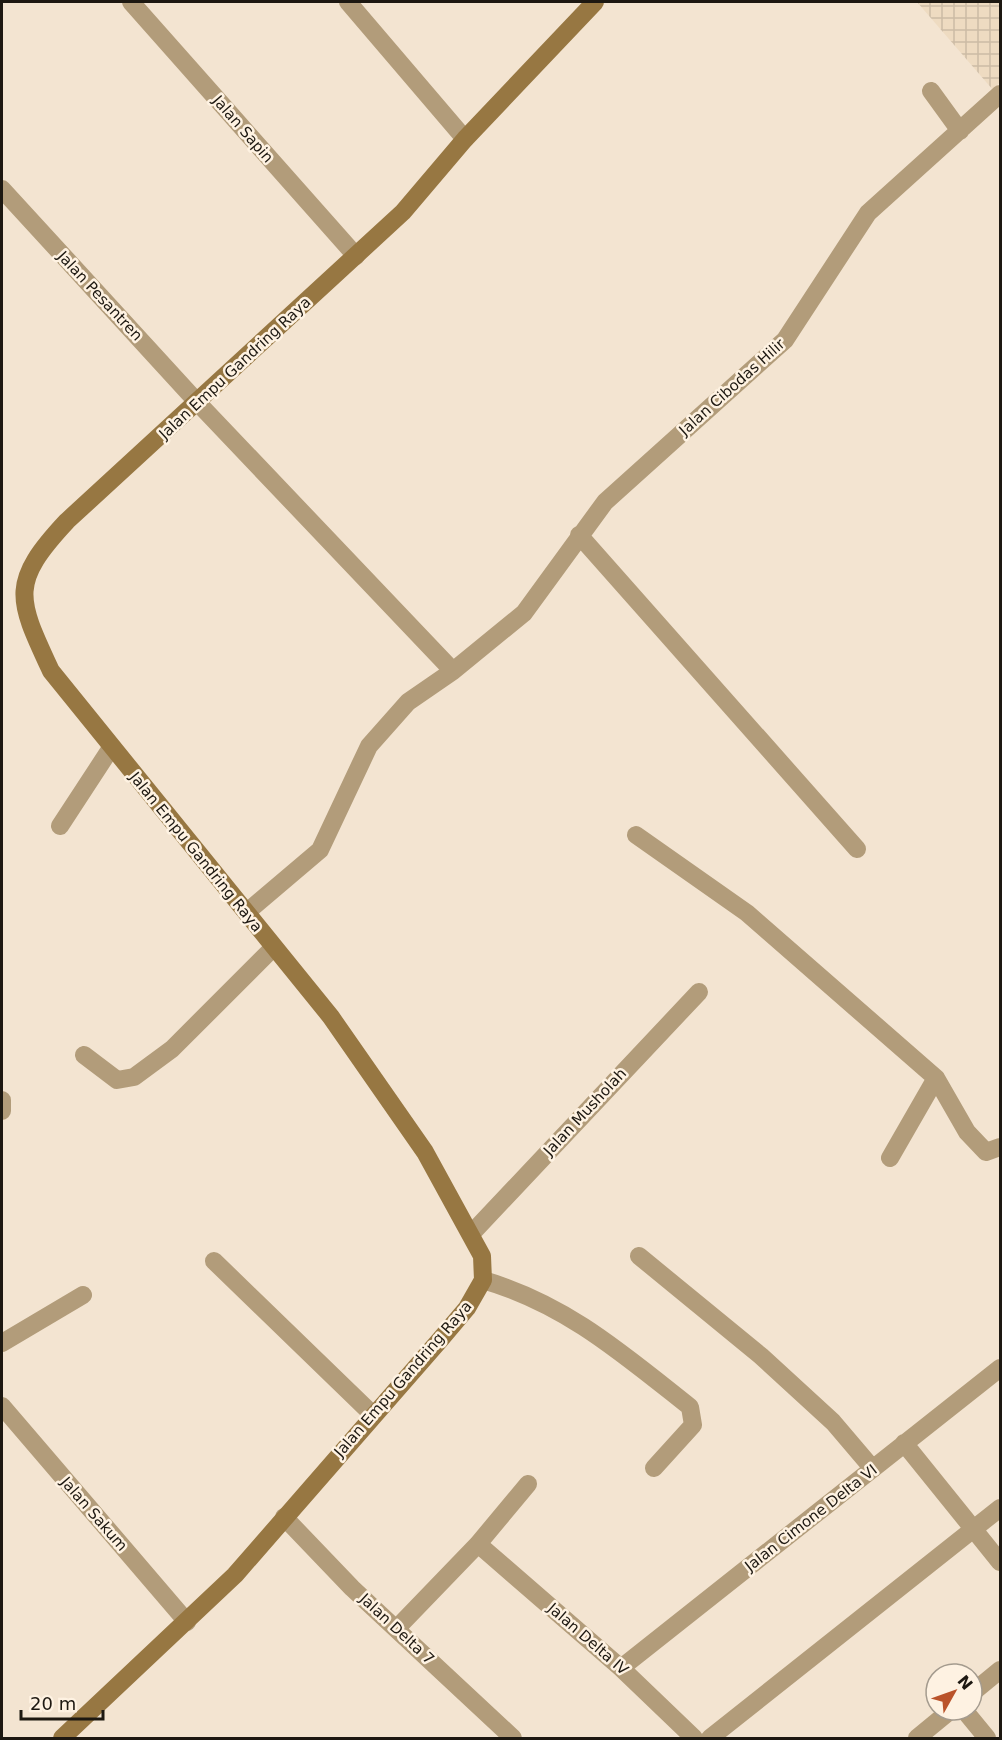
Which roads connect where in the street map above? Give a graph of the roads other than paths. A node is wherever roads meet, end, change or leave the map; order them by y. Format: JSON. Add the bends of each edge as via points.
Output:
{"nodes":[{"id":1,"x":131,"y":2,"type":"edge"},
{"id":2,"x":348,"y":2,"type":"edge"},
{"id":3,"x":595,"y":2,"type":"edge"},
{"id":4,"x":931,"y":91,"type":"dead end"},
{"id":5,"x":1000,"y":94,"type":"edge"},
{"id":6,"x":960,"y":131,"type":"junction"},
{"id":7,"x":465,"y":139,"type":"junction"},
{"id":8,"x":2,"y":189,"type":"edge"},
{"id":9,"x":356,"y":256,"type":"junction"},
{"id":10,"x":198,"y":403,"type":"junction"},
{"id":11,"x":579,"y":535,"type":"junction"},
{"id":12,"x":453,"y":671,"type":"junction"},
{"id":13,"x":111,"y":748,"type":"junction"},
{"id":14,"x":60,"y":826,"type":"dead end"},
{"id":15,"x":636,"y":836,"type":"dead end"},
{"id":16,"x":857,"y":849,"type":"dead end"},
{"id":17,"x":247,"y":912,"type":"junction"},
{"id":18,"x":273,"y":948,"type":"junction"},
{"id":19,"x":699,"y":992,"type":"dead end"},
{"id":20,"x":84,"y":1056,"type":"dead end"},
{"id":21,"x":936,"y":1078,"type":"junction"},
{"id":22,"x":1000,"y":1147,"type":"edge"},
{"id":23,"x":890,"y":1158,"type":"dead end"},
{"id":24,"x":472,"y":1233,"type":"junction"},
{"id":25,"x":639,"y":1256,"type":"dead end"},
{"id":26,"x":214,"y":1261,"type":"dead end"},
{"id":27,"x":483,"y":1280,"type":"junction"},
{"id":28,"x":83,"y":1295,"type":"dead end"},
{"id":29,"x":2,"y":1343,"type":"edge"},
{"id":30,"x":1000,"y":1368,"type":"edge"},
{"id":31,"x":2,"y":1406,"type":"edge"},
{"id":32,"x":372,"y":1414,"type":"junction"},
{"id":33,"x":904,"y":1443,"type":"junction"},
{"id":34,"x":654,"y":1468,"type":"dead end"},
{"id":35,"x":873,"y":1469,"type":"junction"},
{"id":36,"x":528,"y":1484,"type":"dead end"},
{"id":37,"x":1000,"y":1509,"type":"edge"},
{"id":38,"x":284,"y":1517,"type":"junction"},
{"id":39,"x":974,"y":1529,"type":"junction"},
{"id":40,"x":478,"y":1544,"type":"junction"},
{"id":41,"x":1000,"y":1562,"type":"edge"},
{"id":42,"x":187,"y":1622,"type":"junction"},
{"id":43,"x":397,"y":1628,"type":"junction"},
{"id":44,"x":621,"y":1668,"type":"junction"},
{"id":45,"x":1000,"y":1670,"type":"edge"},
{"id":46,"x":984,"y":1683,"type":"edge"},
{"id":47,"x":936,"y":1722,"type":"edge"},
{"id":48,"x":974,"y":1722,"type":"edge"},
{"id":49,"x":62,"y":1738,"type":"edge"},
{"id":50,"x":513,"y":1738,"type":"edge"},
{"id":51,"x":694,"y":1738,"type":"edge"},
{"id":52,"x":710,"y":1738,"type":"edge"},
{"id":53,"x":917,"y":1738,"type":"edge"},
{"id":54,"x":987,"y":1738,"type":"edge"}],
"edges":[{"from":1,"to":9,"type":"street","name":"Jalan Sapin"},
{"from":2,"to":7,"type":"street"},
{"from":3,"to":7,"type":"street","name":"Jalan Empu Gandring Raya"},
{"from":4,"to":6,"type":"street"},
{"from":5,"to":6,"type":"street","name":"Jalan Cibodas Hilir"},
{"from":6,"to":11,"type":"street","name":"Jalan Cibodas Hilir","via":[[868,213],[785,340],[605,502]]},
{"from":7,"to":9,"type":"street","name":"Jalan Empu Gandring Raya","via":[[403,212]]},
{"from":8,"to":10,"type":"street","name":"Jalan Pesantren"},
{"from":9,"to":10,"type":"street","name":"Jalan Empu Gandring Raya"},
{"from":10,"to":12,"type":"street"},
{"from":10,"to":13,"type":"street","name":"Jalan Empu Gandring Raya","via":[[39,550],[23,585],[27,620],[51,671]]},
{"from":11,"to":12,"type":"street","name":"Jalan Cibodas Hilir","via":[[524,613]]},
{"from":11,"to":16,"type":"street"},
{"from":12,"to":17,"type":"street","name":"Jalan Cibodas Hilir","via":[[408,702],[369,746],[320,850]]},
{"from":13,"to":14,"type":"street"},
{"from":13,"to":17,"type":"street","name":"Jalan Empu Gandring Raya"},
{"from":15,"to":21,"type":"street","via":[[747,913]]},
{"from":17,"to":18,"type":"street","name":"Jalan Empu Gandring Raya"},
{"from":18,"to":20,"type":"street","via":[[172,1049],[134,1077],[117,1080]]},
{"from":18,"to":24,"type":"street","name":"Jalan Empu Gandring Raya","via":[[330,1017],[380,1087],[425,1152]]},
{"from":19,"to":24,"type":"street","name":"Jalan Musholah"},
{"from":21,"to":22,"type":"street","via":[[967,1132],[986,1152]]},
{"from":21,"to":23,"type":"street"},
{"from":24,"to":27,"type":"street","name":"Jalan Empu Gandring Raya","via":[[482,1256]]},
{"from":25,"to":35,"type":"street","via":[[761,1356],[817,1408]]},
{"from":26,"to":32,"type":"street"},
{"from":27,"to":32,"type":"street","name":"Jalan Empu Gandring Raya","via":[[467,1308]]},
{"from":27,"to":34,"type":"street","via":[[520,1290],[564,1313],[690,1407],[693,1425]]},
{"from":28,"to":29,"type":"street"},
{"from":30,"to":33,"type":"street","name":"Jalan Cimone Delta VI"},
{"from":31,"to":42,"type":"street","name":"Jalan Sakum"},
{"from":32,"to":38,"type":"street","name":"Jalan Empu Gandring Raya"},
{"from":33,"to":35,"type":"street","name":"Jalan Cimone Delta VI"},
{"from":33,"to":39,"type":"street"},
{"from":35,"to":44,"type":"street","name":"Jalan Cimone Delta VI"},
{"from":36,"to":40,"type":"street"},
{"from":37,"to":39,"type":"street"},
{"from":38,"to":42,"type":"street","name":"Jalan Empu Gandring Raya","via":[[235,1575]]},
{"from":38,"to":43,"type":"street","name":"Jalan Delta 7","via":[[327,1564]]},
{"from":39,"to":41,"type":"street"},
{"from":39,"to":52,"type":"street"},
{"from":40,"to":43,"type":"street"},
{"from":40,"to":44,"type":"street","name":"Jalan Delta IV"},
{"from":42,"to":49,"type":"street","name":"Jalan Empu Gandring Raya"},
{"from":43,"to":50,"type":"street","name":"Jalan Delta 7"},
{"from":44,"to":51,"type":"street","name":"Jalan Delta IV"},
{"from":45,"to":46,"type":"street"},
{"from":47,"to":53,"type":"street"},
{"from":48,"to":54,"type":"street"}]}
